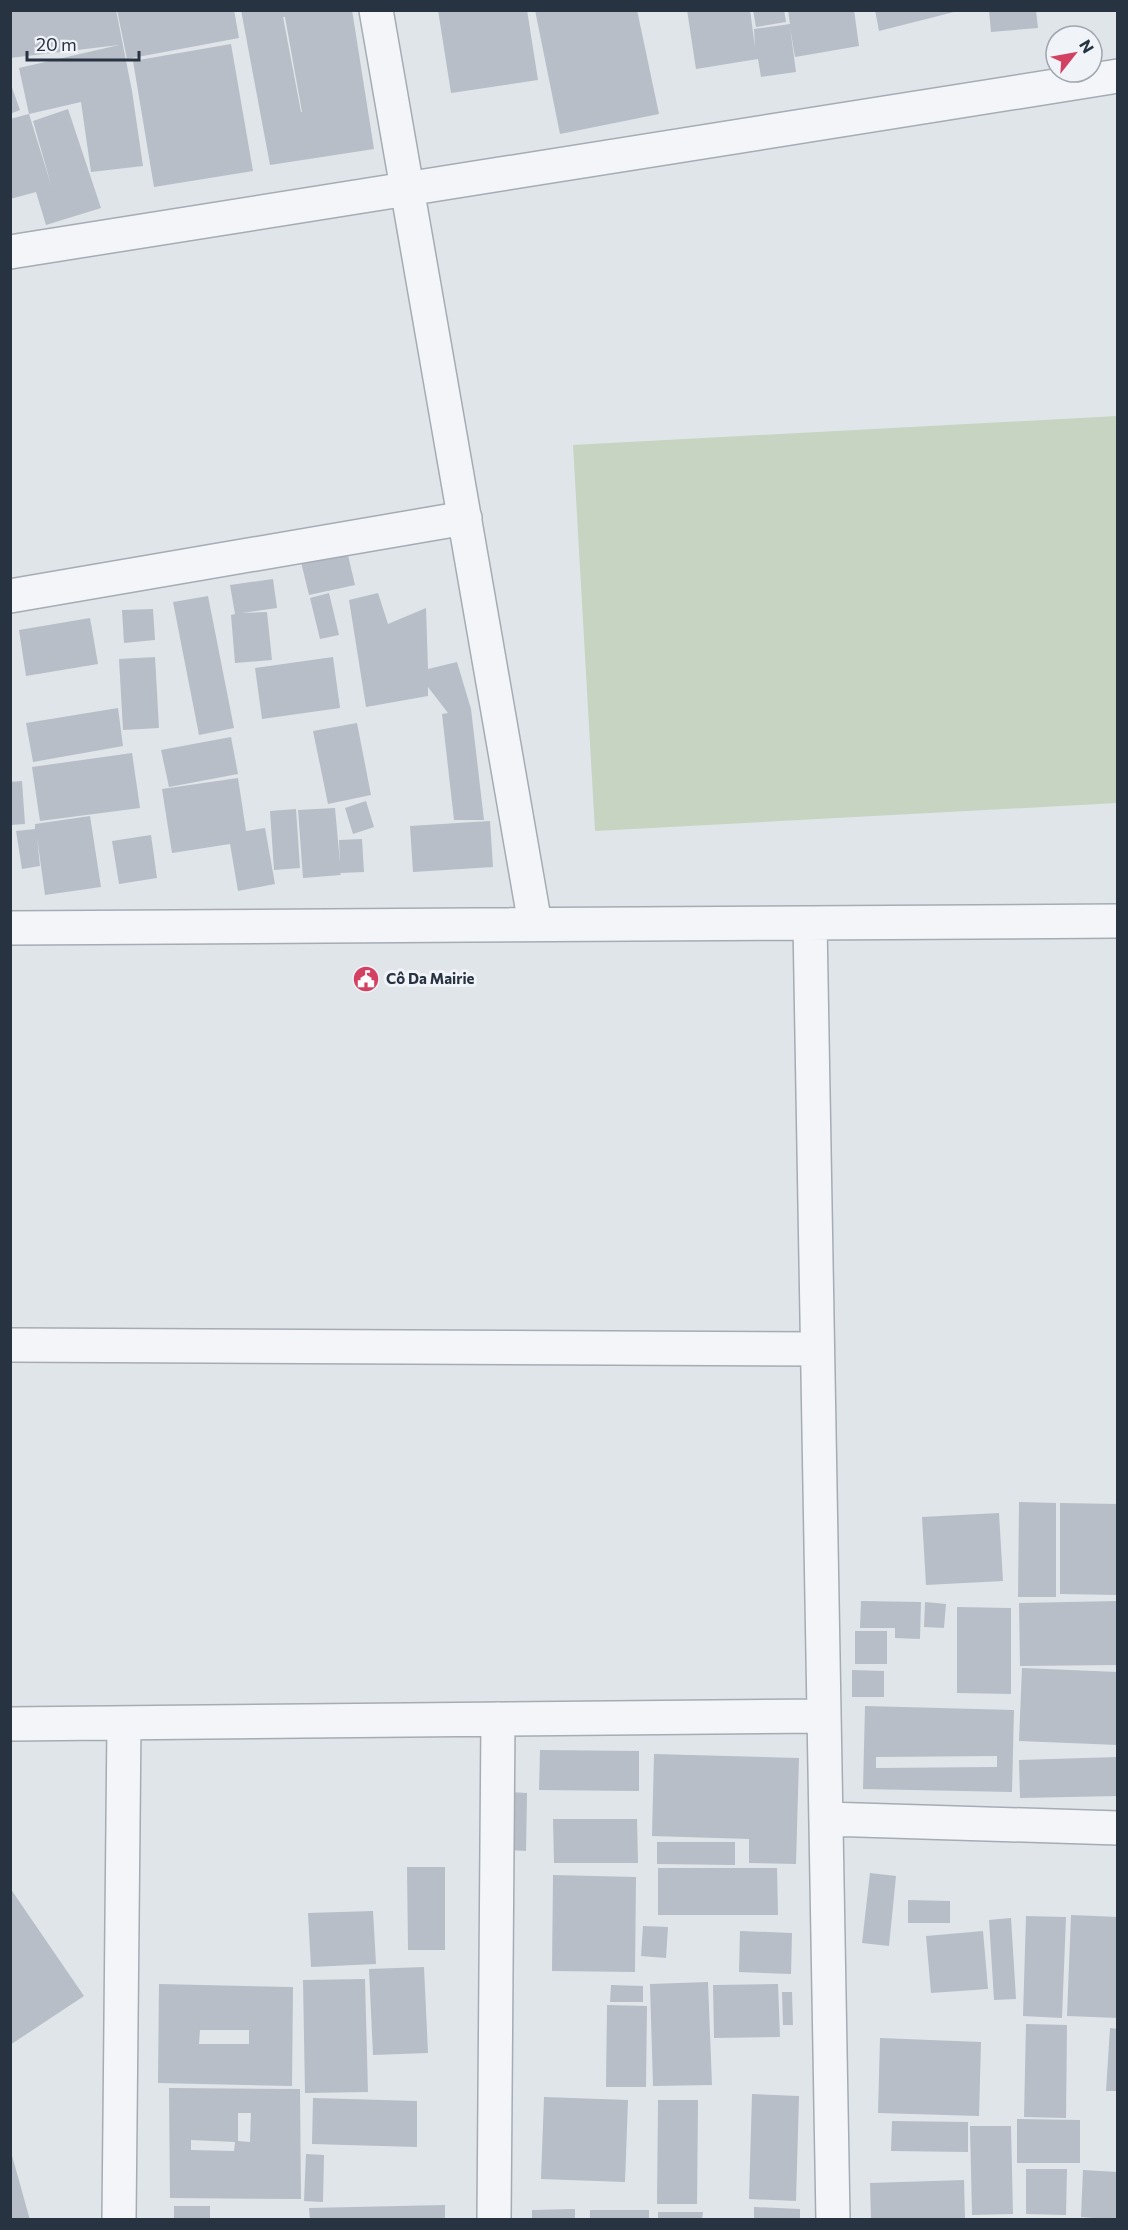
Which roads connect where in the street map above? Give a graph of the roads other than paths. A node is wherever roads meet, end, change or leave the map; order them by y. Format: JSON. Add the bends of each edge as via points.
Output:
{"nodes":[{"id":1,"x":376,"y":10,"type":"edge"},
{"id":2,"x":1118,"y":76,"type":"edge"},
{"id":3,"x":407,"y":189,"type":"junction"},
{"id":4,"x":10,"y":252,"type":"edge"},
{"id":5,"x":465,"y":518,"type":"junction"},
{"id":6,"x":10,"y":596,"type":"edge"},
{"id":7,"x":1118,"y":921,"type":"edge"},
{"id":8,"x":810,"y":923,"type":"junction"},
{"id":9,"x":535,"y":924,"type":"junction"},
{"id":10,"x":10,"y":928,"type":"edge"},
{"id":11,"x":10,"y":1345,"type":"edge"},
{"id":12,"x":817,"y":1349,"type":"junction"},
{"id":13,"x":823,"y":1716,"type":"junction"},
{"id":14,"x":498,"y":1719,"type":"junction"},
{"id":15,"x":124,"y":1723,"type":"junction"},
{"id":16,"x":10,"y":1724,"type":"edge"},
{"id":17,"x":827,"y":1819,"type":"junction"},
{"id":18,"x":1118,"y":1828,"type":"edge"},
{"id":19,"x":119,"y":2220,"type":"edge"},
{"id":20,"x":494,"y":2220,"type":"edge"},
{"id":21,"x":833,"y":2220,"type":"edge"}],
"edges":[{"from":1,"to":3,"type":"street"},
{"from":2,"to":3,"type":"street"},
{"from":3,"to":4,"type":"street"},
{"from":3,"to":5,"type":"street"},
{"from":5,"to":6,"type":"street"},
{"from":5,"to":9,"type":"street"},
{"from":7,"to":8,"type":"street"},
{"from":8,"to":9,"type":"street"},
{"from":8,"to":12,"type":"street"},
{"from":9,"to":10,"type":"street"},
{"from":11,"to":12,"type":"street"},
{"from":12,"to":13,"type":"street"},
{"from":13,"to":14,"type":"street"},
{"from":13,"to":17,"type":"street"},
{"from":14,"to":15,"type":"street"},
{"from":14,"to":20,"type":"street"},
{"from":15,"to":16,"type":"street"},
{"from":15,"to":19,"type":"street"},
{"from":17,"to":18,"type":"street"},
{"from":17,"to":21,"type":"street"}]}
